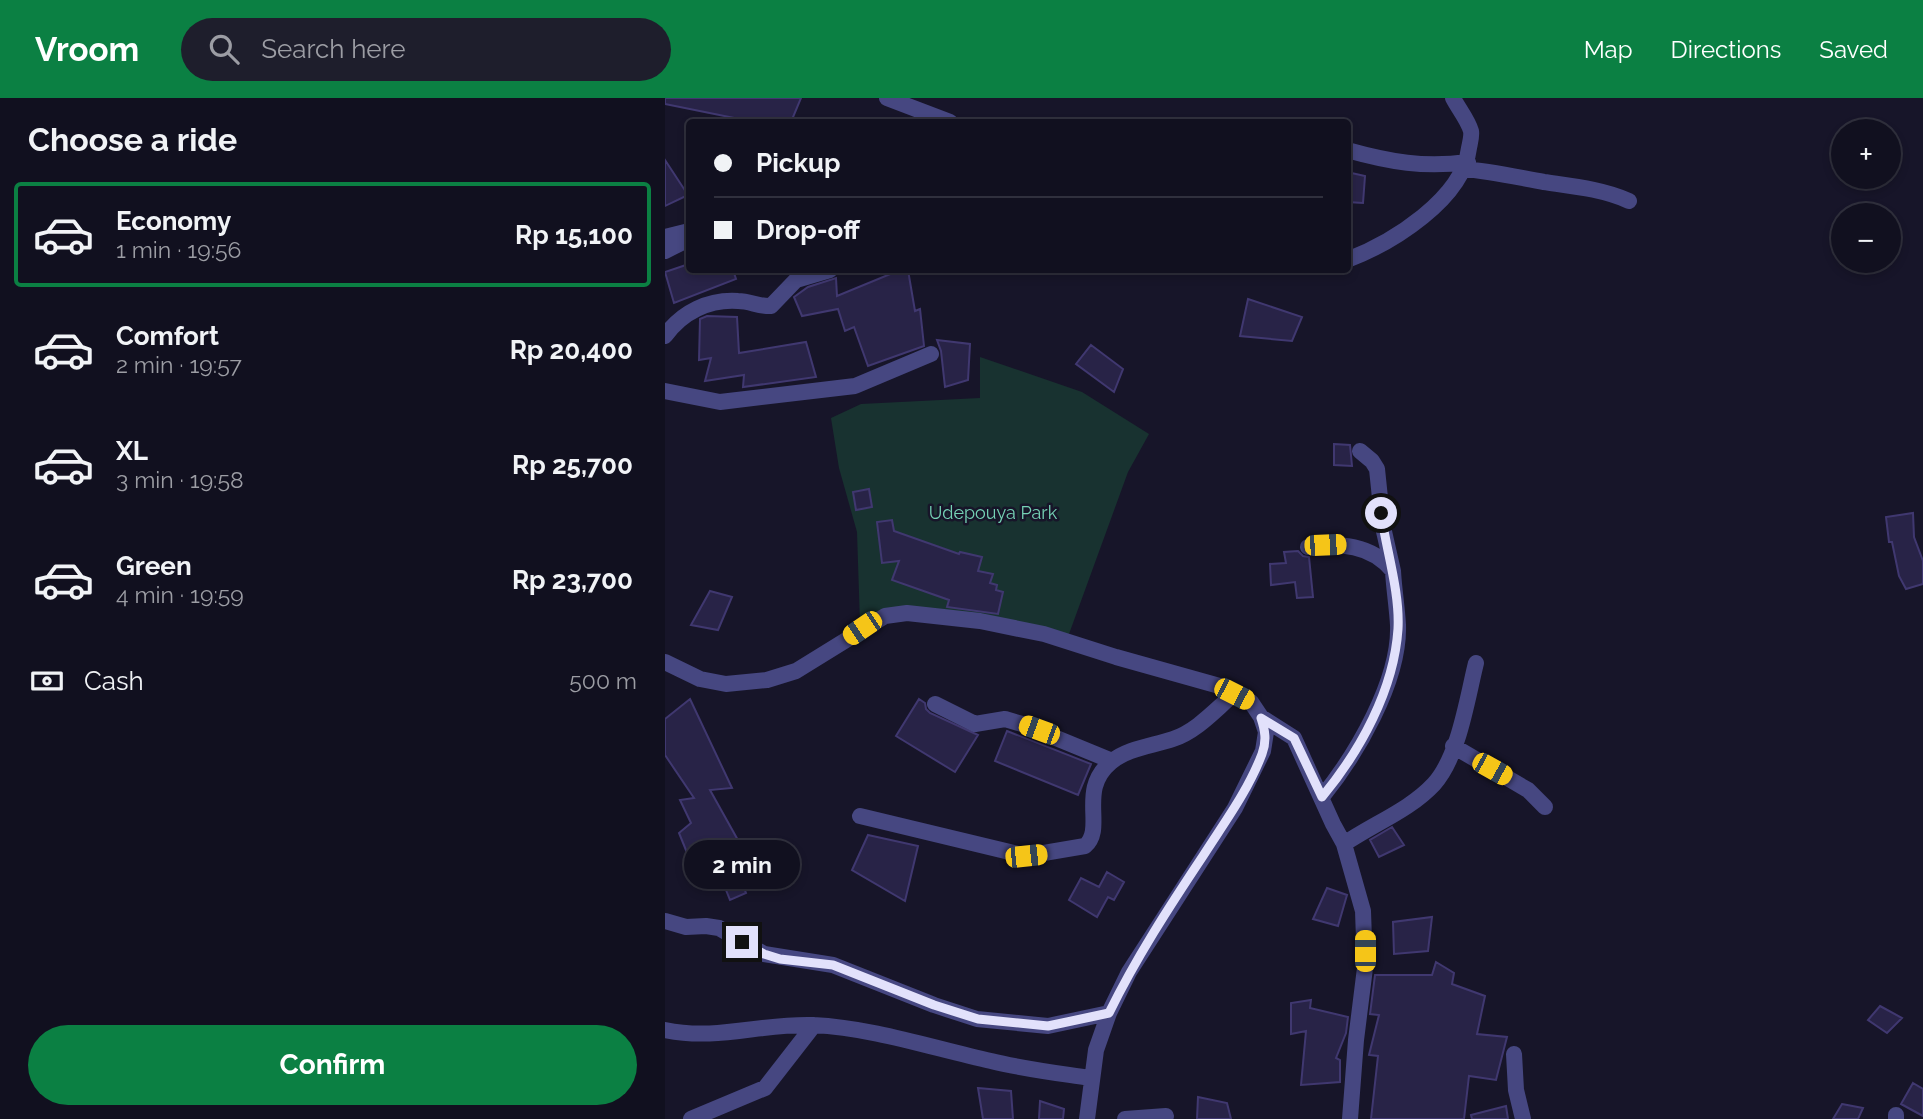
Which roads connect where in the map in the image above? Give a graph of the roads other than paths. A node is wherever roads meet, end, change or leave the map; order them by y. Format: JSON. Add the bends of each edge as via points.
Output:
{"nodes":[{"id":1,"x":887,"y":98,"type":"edge"},
{"id":2,"x":1453,"y":98,"type":"edge"},
{"id":3,"x":942,"y":119,"type":"edge"},
{"id":4,"x":1351,"y":151,"type":"edge"},
{"id":5,"x":1465,"y":165,"type":"junction"},
{"id":6,"x":1629,"y":201,"type":"dead end"},
{"id":7,"x":686,"y":232,"type":"edge"},
{"id":8,"x":665,"y":237,"type":"edge"},
{"id":9,"x":686,"y":240,"type":"edge"},
{"id":10,"x":665,"y":251,"type":"edge"},
{"id":11,"x":1351,"y":259,"type":"edge"},
{"id":12,"x":819,"y":273,"type":"edge"},
{"id":13,"x":665,"y":336,"type":"edge"},
{"id":14,"x":931,"y":354,"type":"dead end"},
{"id":15,"x":665,"y":391,"type":"edge"},
{"id":16,"x":1360,"y":451,"type":"dead end"},
{"id":17,"x":1308,"y":547,"type":"dead end"},
{"id":18,"x":1392,"y":571,"type":"junction"},
{"id":19,"x":665,"y":662,"type":"edge"},
{"id":20,"x":1476,"y":663,"type":"dead end"},
{"id":21,"x":1234,"y":694,"type":"junction"},
{"id":22,"x":935,"y":704,"type":"dead end"},
{"id":23,"x":1261,"y":718,"type":"junction"},
{"id":24,"x":1453,"y":746,"type":"junction"},
{"id":25,"x":1112,"y":761,"type":"junction"},
{"id":26,"x":1322,"y":797,"type":"junction"},
{"id":27,"x":1545,"y":807,"type":"dead end"},
{"id":28,"x":860,"y":816,"type":"dead end"},
{"id":29,"x":1344,"y":844,"type":"junction"},
{"id":30,"x":665,"y":921,"type":"edge"},
{"id":31,"x":1109,"y":1013,"type":"junction"},
{"id":32,"x":814,"y":1026,"type":"junction"},
{"id":33,"x":665,"y":1030,"type":"edge"},
{"id":34,"x":1514,"y":1054,"type":"dead end"},
{"id":35,"x":1090,"y":1078,"type":"junction"},
{"id":36,"x":1166,"y":1116,"type":"dead end"},
{"id":37,"x":691,"y":1119,"type":"edge"},
{"id":38,"x":1087,"y":1119,"type":"edge"},
{"id":39,"x":1125,"y":1119,"type":"edge"},
{"id":40,"x":1350,"y":1119,"type":"edge"},
{"id":41,"x":1523,"y":1119,"type":"edge"}],
"edges":[{"from":1,"to":3,"type":"street"},
{"from":2,"to":5,"type":"street","via":[[1471,132]]},
{"from":4,"to":5,"type":"street","via":[[1410,164]]},
{"from":5,"to":6,"type":"street"},
{"from":5,"to":11,"type":"street","via":[[1441,200],[1406,231]]},
{"from":7,"to":8,"type":"street"},
{"from":9,"to":10,"type":"street"},
{"from":12,"to":13,"type":"street","via":[[796,279],[771,306],[736,300],[691,310]]},
{"from":14,"to":15,"type":"street","via":[[855,386],[720,402]]},
{"from":16,"to":18,"type":"street","via":[[1377,469]]},
{"from":17,"to":18,"type":"street","via":[[1343,544],[1363,550]]},
{"from":18,"to":26,"type":"street","via":[[1398,628],[1385,693],[1349,761]]},
{"from":19,"to":21,"type":"street","via":[[700,679],[726,684],[767,680],[796,671],[885,616],[907,612],[1044,634]]},
{"from":20,"to":24,"type":"street"},
{"from":21,"to":23,"type":"street","via":[[1251,702]]},
{"from":21,"to":25,"type":"street","via":[[1193,730]]},
{"from":22,"to":25,"type":"street","via":[[975,724],[1005,719],[1022,724]]},
{"from":23,"to":26,"type":"street","via":[[1294,738]]},
{"from":23,"to":31,"type":"street","via":[[1266,732],[1254,773],[1129,972]]},
{"from":24,"to":27,"type":"street","via":[[1528,790]]},
{"from":24,"to":29,"type":"street","via":[[1435,783]]},
{"from":25,"to":28,"type":"street","via":[[1097,778],[1093,830],[1085,846],[1026,856]]},
{"from":26,"to":29,"type":"street"},
{"from":29,"to":40,"type":"street","via":[[1365,933]]},
{"from":30,"to":31,"type":"street","via":[[719,928],[764,954],[833,965],[978,1019],[1048,1026]]},
{"from":31,"to":35,"type":"street"},
{"from":32,"to":33,"type":"street","via":[[702,1036]]},
{"from":32,"to":35,"type":"street","via":[[870,1032],[991,1062]]},
{"from":32,"to":37,"type":"street","via":[[765,1088]]},
{"from":34,"to":41,"type":"street"},
{"from":35,"to":38,"type":"street"},
{"from":36,"to":39,"type":"street"}]}
